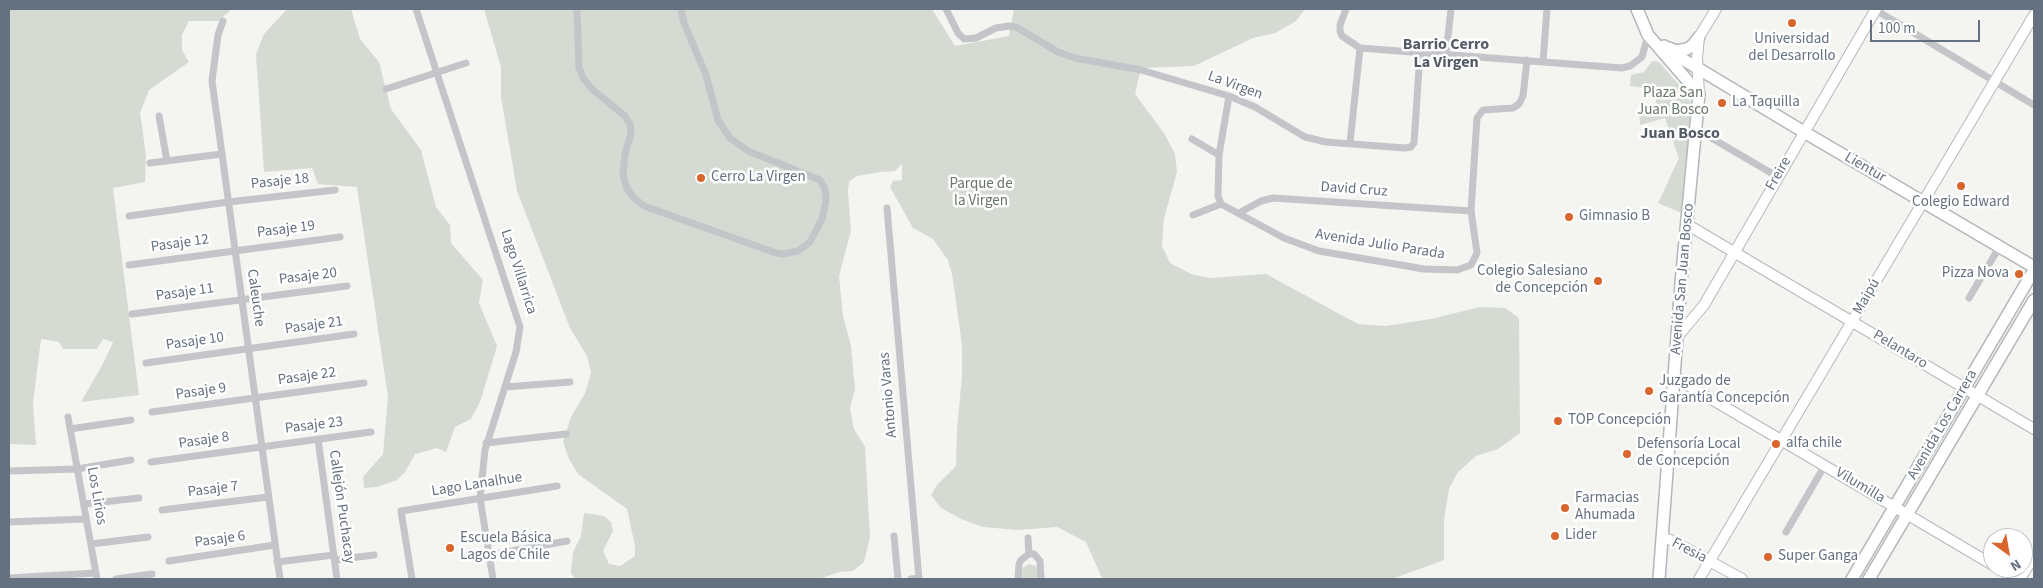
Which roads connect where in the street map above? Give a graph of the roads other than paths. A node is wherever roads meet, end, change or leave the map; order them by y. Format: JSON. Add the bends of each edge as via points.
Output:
{"nodes":[{"id":1,"x":416,"y":9,"type":"edge"},
{"id":2,"x":577,"y":9,"type":"edge"},
{"id":3,"x":681,"y":9,"type":"edge"},
{"id":4,"x":946,"y":9,"type":"edge"},
{"id":5,"x":1346,"y":9,"type":"edge"},
{"id":6,"x":1451,"y":9,"type":"edge"},
{"id":7,"x":1547,"y":9,"type":"edge"},
{"id":8,"x":1636,"y":9,"type":"edge"},
{"id":9,"x":1716,"y":9,"type":"edge"},
{"id":10,"x":1875,"y":9,"type":"edge"},
{"id":11,"x":2034,"y":15,"type":"edge"},
{"id":12,"x":223,"y":21,"type":"dead end"},
{"id":13,"x":1648,"y":35,"type":"junction"},
{"id":14,"x":1699,"y":37,"type":"junction"},
{"id":15,"x":1665,"y":47,"type":"junction"},
{"id":16,"x":1360,"y":48,"type":"junction"},
{"id":17,"x":1420,"y":53,"type":"junction"},
{"id":18,"x":1446,"y":54,"type":"junction"},
{"id":19,"x":1527,"y":60,"type":"junction"},
{"id":20,"x":1543,"y":62,"type":"junction"},
{"id":21,"x":466,"y":63,"type":"dead end"},
{"id":22,"x":1697,"y":68,"type":"junction"},
{"id":23,"x":437,"y":72,"type":"junction"},
{"id":24,"x":1995,"y":81,"type":"junction"},
{"id":25,"x":386,"y":89,"type":"dead end"},
{"id":26,"x":1699,"y":94,"type":"junction"},
{"id":27,"x":1229,"y":96,"type":"junction"},
{"id":28,"x":2034,"y":105,"type":"edge"},
{"id":29,"x":159,"y":116,"type":"dead end"},
{"id":30,"x":1696,"y":129,"type":"junction"},
{"id":31,"x":1804,"y":132,"type":"junction"},
{"id":32,"x":1192,"y":139,"type":"dead end"},
{"id":33,"x":1350,"y":143,"type":"junction"},
{"id":34,"x":222,"y":154,"type":"junction"},
{"id":35,"x":1219,"y":155,"type":"junction"},
{"id":36,"x":167,"y":161,"type":"junction"},
{"id":37,"x":150,"y":163,"type":"dead end"},
{"id":38,"x":1778,"y":177,"type":"junction"},
{"id":39,"x":335,"y":190,"type":"dead end"},
{"id":40,"x":1923,"y":201,"type":"junction"},
{"id":41,"x":228,"y":202,"type":"junction"},
{"id":42,"x":1221,"y":204,"type":"junction"},
{"id":43,"x":886,"y":208,"type":"dead end"},
{"id":44,"x":1471,"y":211,"type":"junction"},
{"id":45,"x":1239,"y":213,"type":"junction"},
{"id":46,"x":1193,"y":215,"type":"dead end"},
{"id":47,"x":129,"y":216,"type":"dead end"},
{"id":48,"x":1688,"y":225,"type":"junction"},
{"id":49,"x":340,"y":237,"type":"dead end"},
{"id":50,"x":2000,"y":246,"type":"junction"},
{"id":51,"x":235,"y":250,"type":"junction"},
{"id":52,"x":1734,"y":252,"type":"junction"},
{"id":53,"x":129,"y":265,"type":"dead end"},
{"id":54,"x":2034,"y":268,"type":"edge"},
{"id":55,"x":347,"y":286,"type":"dead end"},
{"id":56,"x":1969,"y":298,"type":"dead end"},
{"id":57,"x":242,"y":300,"type":"junction"},
{"id":58,"x":2034,"y":300,"type":"edge"},
{"id":59,"x":132,"y":314,"type":"dead end"},
{"id":60,"x":1852,"y":322,"type":"junction"},
{"id":61,"x":354,"y":334,"type":"dead end"},
{"id":62,"x":1678,"y":336,"type":"junction"},
{"id":63,"x":248,"y":348,"type":"junction"},
{"id":64,"x":146,"y":363,"type":"dead end"},
{"id":65,"x":1674,"y":377,"type":"junction"},
{"id":66,"x":570,"y":382,"type":"dead end"},
{"id":67,"x":364,"y":383,"type":"dead end"},
{"id":68,"x":505,"y":387,"type":"junction"},
{"id":69,"x":1964,"y":388,"type":"junction"},
{"id":70,"x":1977,"y":396,"type":"junction"},
{"id":71,"x":255,"y":398,"type":"junction"},
{"id":72,"x":152,"y":412,"type":"dead end"},
{"id":73,"x":68,"y":417,"type":"dead end"},
{"id":74,"x":131,"y":420,"type":"dead end"},
{"id":75,"x":70,"y":429,"type":"junction"},
{"id":76,"x":2034,"y":430,"type":"edge"},
{"id":77,"x":371,"y":432,"type":"dead end"},
{"id":78,"x":566,"y":434,"type":"dead end"},
{"id":79,"x":318,"y":439,"type":"junction"},
{"id":80,"x":1781,"y":440,"type":"junction"},
{"id":81,"x":486,"y":443,"type":"junction"},
{"id":82,"x":262,"y":447,"type":"junction"},
{"id":83,"x":131,"y":460,"type":"dead end"},
{"id":84,"x":151,"y":462,"type":"dead end"},
{"id":85,"x":1825,"y":465,"type":"junction"},
{"id":86,"x":77,"y":469,"type":"junction"},
{"id":87,"x":9,"y":470,"type":"edge"},
{"id":88,"x":557,"y":486,"type":"dead end"},
{"id":89,"x":268,"y":497,"type":"junction"},
{"id":90,"x":139,"y":498,"type":"dead end"},
{"id":91,"x":480,"y":498,"type":"junction"},
{"id":92,"x":84,"y":504,"type":"junction"},
{"id":93,"x":1895,"y":506,"type":"junction"},
{"id":94,"x":162,"y":510,"type":"dead end"},
{"id":95,"x":1907,"y":514,"type":"junction"},
{"id":96,"x":86,"y":519,"type":"junction"},
{"id":97,"x":9,"y":522,"type":"edge"},
{"id":98,"x":1786,"y":532,"type":"dead end"},
{"id":99,"x":894,"y":536,"type":"dead end"},
{"id":100,"x":148,"y":537,"type":"dead end"},
{"id":101,"x":1028,"y":538,"type":"dead end"},
{"id":102,"x":1662,"y":538,"type":"junction"},
{"id":103,"x":567,"y":541,"type":"dead end"},
{"id":104,"x":91,"y":544,"type":"junction"},
{"id":105,"x":275,"y":545,"type":"junction"},
{"id":106,"x":489,"y":554,"type":"junction"},
{"id":107,"x":1029,"y":554,"type":"junction"},
{"id":108,"x":374,"y":555,"type":"dead end"},
{"id":109,"x":2034,"y":556,"type":"edge"},
{"id":110,"x":334,"y":558,"type":"junction"},
{"id":111,"x":1983,"y":559,"type":"edge"},
{"id":112,"x":169,"y":561,"type":"dead end"},
{"id":113,"x":1710,"y":561,"type":"junction"},
{"id":114,"x":277,"y":562,"type":"junction"},
{"id":115,"x":152,"y":574,"type":"dead end"},
{"id":116,"x":97,"y":576,"type":"edge"},
{"id":117,"x":9,"y":578,"type":"edge"},
{"id":118,"x":41,"y":578,"type":"edge"},
{"id":119,"x":116,"y":579,"type":"edge"},
{"id":120,"x":280,"y":579,"type":"edge"},
{"id":121,"x":337,"y":579,"type":"edge"},
{"id":122,"x":412,"y":579,"type":"edge"},
{"id":123,"x":493,"y":579,"type":"edge"},
{"id":124,"x":898,"y":579,"type":"edge"},
{"id":125,"x":911,"y":579,"type":"edge"},
{"id":126,"x":919,"y":579,"type":"edge"},
{"id":127,"x":1018,"y":579,"type":"edge"},
{"id":128,"x":1041,"y":579,"type":"edge"},
{"id":129,"x":1660,"y":579,"type":"edge"},
{"id":130,"x":1699,"y":579,"type":"edge"},
{"id":131,"x":1742,"y":579,"type":"edge"},
{"id":132,"x":1852,"y":579,"type":"edge"},
{"id":133,"x":1869,"y":579,"type":"edge"},
{"id":134,"x":2019,"y":579,"type":"edge"}],
"edges":[{"from":1,"to":23,"type":"street","name":"Lago Villarrica"},
{"from":2,"to":3,"type":"street","via":[[579,68],[583,78],[630,124],[623,175],[634,198],[644,206],[776,253],[798,251],[810,242],[822,219],[825,189],[820,180],[748,151],[730,138],[718,120],[706,75]]},
{"from":4,"to":27,"type":"street","name":"La Virgen","via":[[961,36],[971,39],[996,28],[1016,27],[1058,52],[1075,58],[1140,70]]},
{"from":5,"to":16,"type":"street","via":[[1340,31],[1342,36]]},
{"from":6,"to":18,"type":"street"},
{"from":7,"to":20,"type":"street"},
{"from":8,"to":13,"type":"main road"},
{"from":9,"to":14,"type":"main road"},
{"from":10,"to":24,"type":"street"},
{"from":10,"to":31,"type":"main road","name":"Freire"},
{"from":11,"to":24,"type":"main road","name":"Maipú"},
{"from":12,"to":34,"type":"street","name":"Caleuche","via":[[212,81]]},
{"from":13,"to":15,"type":"main road","name":"Lientur"},
{"from":13,"to":20,"type":"street","via":[[1642,57],[1626,68]]},
{"from":13,"to":26,"type":"main road"},
{"from":14,"to":15,"type":"main road","via":[[1684,50]]},
{"from":14,"to":22,"type":"main road","name":"Avenida San Juan Bosco"},
{"from":15,"to":22,"type":"main road","name":"Lientur"},
{"from":16,"to":17,"type":"street"},
{"from":16,"to":33,"type":"street"},
{"from":17,"to":18,"type":"street"},
{"from":17,"to":33,"type":"street","name":"La Virgen","via":[[1414,143],[1405,148]]},
{"from":18,"to":19,"type":"street"},
{"from":19,"to":20,"type":"street"},
{"from":19,"to":44,"type":"street","name":"Avenida Julio Parada","via":[[1524,96],[1519,104],[1513,108],[1483,110],[1477,118]]},
{"from":21,"to":23,"type":"street"},
{"from":22,"to":26,"type":"main road","name":"Avenida San Juan Bosco"},
{"from":22,"to":31,"type":"main road","name":"Lientur"},
{"from":23,"to":25,"type":"street"},
{"from":23,"to":68,"type":"street","name":"Lago Villarrica","via":[[519,320],[519,342]]},
{"from":24,"to":28,"type":"street"},
{"from":24,"to":40,"type":"main road","name":"Maipú"},
{"from":26,"to":30,"type":"main road","name":"Avenida San Juan Bosco"},
{"from":27,"to":33,"type":"street","name":"La Virgen","via":[[1310,139]]},
{"from":27,"to":35,"type":"street"},
{"from":29,"to":36,"type":"street"},
{"from":30,"to":38,"type":"street"},
{"from":30,"to":48,"type":"main road","name":"Avenida San Juan Bosco"},
{"from":31,"to":38,"type":"main road","name":"Freire"},
{"from":31,"to":40,"type":"main road","name":"Lientur"},
{"from":32,"to":35,"type":"street"},
{"from":34,"to":36,"type":"street"},
{"from":34,"to":41,"type":"street","name":"Caleuche"},
{"from":35,"to":42,"type":"street","via":[[1218,196]]},
{"from":36,"to":37,"type":"street"},
{"from":38,"to":52,"type":"main road","name":"Freire"},
{"from":39,"to":41,"type":"street","name":"Pasaje 18"},
{"from":40,"to":50,"type":"main road","name":"Lientur"},
{"from":40,"to":60,"type":"main road","name":"Maipú"},
{"from":41,"to":47,"type":"street","name":"Pasaje 18"},
{"from":41,"to":51,"type":"street","name":"Caleuche"},
{"from":42,"to":45,"type":"street","name":"Avenida Julio Parada"},
{"from":42,"to":46,"type":"street"},
{"from":43,"to":126,"type":"street","name":"Antonio Varas"},
{"from":44,"to":45,"type":"street","name":"David Cruz","via":[[1273,198]]},
{"from":44,"to":45,"type":"street","name":"Avenida Julio Parada","via":[[1476,258],[1468,267],[1447,271],[1319,251],[1284,238]]},
{"from":48,"to":52,"type":"main road","name":"Pelantaro"},
{"from":48,"to":62,"type":"main road","name":"Avenida San Juan Bosco"},
{"from":49,"to":51,"type":"street","name":"Pasaje 19"},
{"from":50,"to":54,"type":"main road","name":"Lientur"},
{"from":50,"to":56,"type":"street"},
{"from":51,"to":53,"type":"street","name":"Pasaje 12"},
{"from":51,"to":57,"type":"street","name":"Caleuche"},
{"from":52,"to":60,"type":"main road","name":"Pelantaro"},
{"from":52,"to":62,"type":"main road","name":"Freire","via":[[1699,312]]},
{"from":54,"to":69,"type":"main road","name":"Avenida Los Carrera"},
{"from":55,"to":57,"type":"street","name":"Pasaje 20"},
{"from":57,"to":59,"type":"street","name":"Pasaje 11"},
{"from":57,"to":63,"type":"street","name":"Caleuche"},
{"from":58,"to":70,"type":"main road","name":"Avenida Los Carrera"},
{"from":60,"to":69,"type":"main road","name":"Pelantaro"},
{"from":60,"to":80,"type":"main road","name":"Maipú"},
{"from":61,"to":63,"type":"street","name":"Pasaje 21"},
{"from":62,"to":65,"type":"main road","name":"Avenida San Juan Bosco"},
{"from":63,"to":64,"type":"street","name":"Pasaje 10"},
{"from":63,"to":71,"type":"street","name":"Caleuche"},
{"from":65,"to":80,"type":"main road","name":"Vilumilla"},
{"from":65,"to":102,"type":"main road","name":"Avenida San Juan Bosco"},
{"from":66,"to":68,"type":"street"},
{"from":67,"to":71,"type":"street","name":"Pasaje 22"},
{"from":68,"to":81,"type":"street","name":"Lago Villarrica"},
{"from":69,"to":70,"type":"main road","name":"Pelantaro"},
{"from":69,"to":93,"type":"main road","name":"Avenida Los Carrera"},
{"from":70,"to":76,"type":"main road","name":"Pelantaro"},
{"from":70,"to":95,"type":"main road","name":"Avenida Los Carrera"},
{"from":71,"to":72,"type":"street","name":"Pasaje 9"},
{"from":71,"to":82,"type":"street","name":"Caleuche"},
{"from":73,"to":75,"type":"street","name":"Los Lirios"},
{"from":74,"to":75,"type":"street"},
{"from":75,"to":86,"type":"street","name":"Los Lirios"},
{"from":77,"to":79,"type":"street","name":"Pasaje 23"},
{"from":78,"to":81,"type":"street"},
{"from":79,"to":82,"type":"street","name":"Pasaje 23"},
{"from":79,"to":110,"type":"street","name":"Callejón Puchacay"},
{"from":80,"to":85,"type":"main road","name":"Vilumilla"},
{"from":80,"to":113,"type":"main road","name":"Maipú"},
{"from":81,"to":91,"type":"street","name":"Lago Villarrica"},
{"from":82,"to":84,"type":"street","name":"Pasaje 8"},
{"from":82,"to":89,"type":"street","name":"Caleuche"},
{"from":83,"to":86,"type":"street"},
{"from":85,"to":93,"type":"main road","name":"Vilumilla"},
{"from":85,"to":98,"type":"street"},
{"from":86,"to":87,"type":"street"},
{"from":86,"to":92,"type":"street","name":"Los Lirios"},
{"from":88,"to":91,"type":"street","name":"Lago Lanalhue"},
{"from":89,"to":94,"type":"street","name":"Pasaje 7"},
{"from":89,"to":105,"type":"street","name":"Caleuche"},
{"from":90,"to":92,"type":"street"},
{"from":91,"to":106,"type":"street","name":"Lago Villarrica"},
{"from":91,"to":122,"type":"street","name":"Lago Lanalhue","via":[[401,512]]},
{"from":92,"to":96,"type":"street","name":"Los Lirios"},
{"from":93,"to":95,"type":"main road","name":"Vilumilla"},
{"from":93,"to":132,"type":"main road","name":"Avenida Los Carrera"},
{"from":95,"to":111,"type":"main road","name":"Vilumilla"},
{"from":95,"to":133,"type":"main road","name":"Avenida Los Carrera"},
{"from":96,"to":97,"type":"street"},
{"from":96,"to":104,"type":"street","name":"Los Lirios"},
{"from":99,"to":124,"type":"street"},
{"from":100,"to":104,"type":"street"},
{"from":101,"to":107,"type":"street"},
{"from":102,"to":113,"type":"main road","name":"Fresia"},
{"from":102,"to":129,"type":"main road","name":"Avenida San Juan Bosco"},
{"from":103,"to":106,"type":"street"},
{"from":104,"to":116,"type":"street","name":"Los Lirios"},
{"from":105,"to":112,"type":"street","name":"Pasaje 6"},
{"from":105,"to":114,"type":"street","name":"Caleuche"},
{"from":106,"to":123,"type":"street","name":"Lago Villarrica"},
{"from":107,"to":127,"type":"street","via":[[1019,564]]},
{"from":107,"to":128,"type":"street","via":[[1034,554],[1040,561]]},
{"from":108,"to":110,"type":"street"},
{"from":109,"to":134,"type":"main road"},
{"from":110,"to":114,"type":"street"},
{"from":110,"to":121,"type":"street","name":"Callejón Puchacay"},
{"from":113,"to":130,"type":"main road","name":"Maipú"},
{"from":113,"to":131,"type":"main road","name":"Fresia"},
{"from":114,"to":120,"type":"street","name":"Caleuche"},
{"from":115,"to":119,"type":"street"},
{"from":116,"to":118,"type":"street"},
{"from":117,"to":118,"type":"street"},
{"from":125,"to":126,"type":"street"}]}
